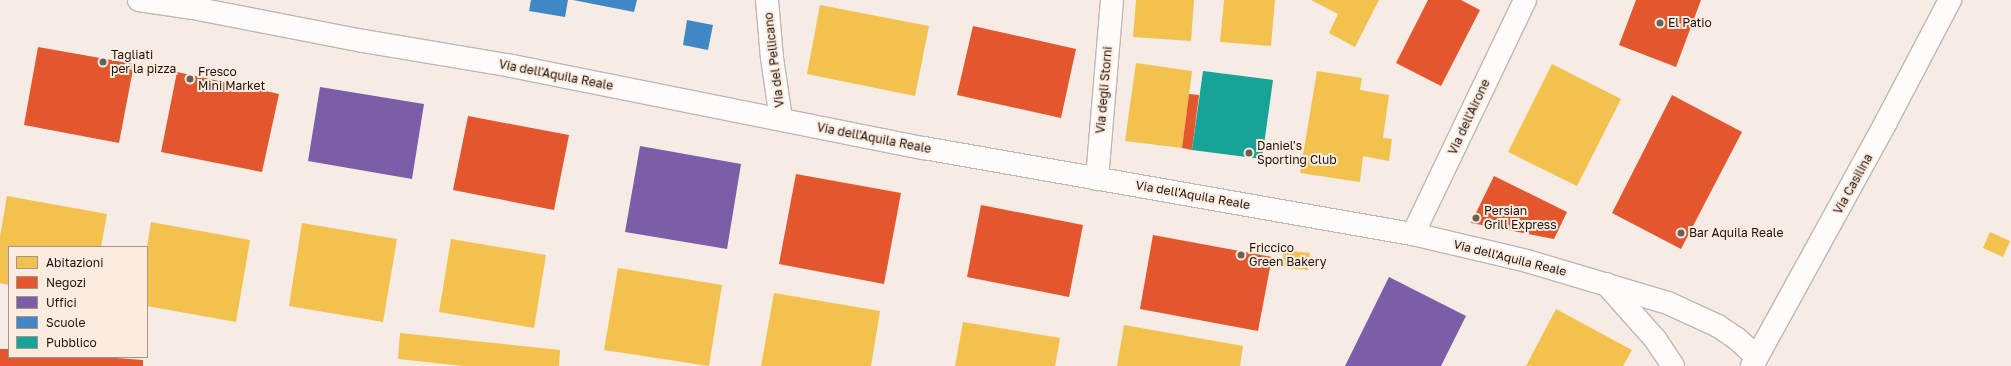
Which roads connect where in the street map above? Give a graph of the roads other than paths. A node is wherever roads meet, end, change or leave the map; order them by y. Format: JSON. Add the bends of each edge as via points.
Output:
{"nodes":[{"id":1,"x":139,"y":0,"type":"edge"},
{"id":2,"x":767,"y":0,"type":"edge"},
{"id":3,"x":1112,"y":0,"type":"edge"},
{"id":4,"x":1525,"y":0,"type":"edge"},
{"id":5,"x":1950,"y":0,"type":"edge"},
{"id":6,"x":194,"y":4,"type":"edge"},
{"id":7,"x":781,"y":119,"type":"junction"},
{"id":8,"x":1097,"y":179,"type":"junction"},
{"id":9,"x":1413,"y":234,"type":"junction"},
{"id":10,"x":1606,"y":284,"type":"junction"},
{"id":11,"x":1754,"y":361,"type":"edge"},
{"id":12,"x":1673,"y":366,"type":"edge"}],
"edges":[{"from":1,"to":6,"type":"street","name":"Via dell'Aquila Reale"},
{"from":2,"to":7,"type":"street","name":"Via del Pellicano"},
{"from":3,"to":8,"type":"street","name":"Via degli Storni"},
{"from":4,"to":9,"type":"street","name":"Via dell'Airone"},
{"from":5,"to":11,"type":"street","name":"Via Casilina"},
{"from":6,"to":7,"type":"street","name":"Via dell'Aquila Reale","via":[[363,41],[512,66]]},
{"from":7,"to":8,"type":"street","name":"Via dell'Aquila Reale"},
{"from":8,"to":9,"type":"street","name":"Via dell'Aquila Reale"},
{"from":9,"to":10,"type":"street","name":"Via dell'Aquila Reale","via":[[1527,261]]},
{"from":10,"to":11,"type":"street","name":"Via dell'Aquila Reale","via":[[1642,294],[1718,326],[1736,338]]},
{"from":10,"to":12,"type":"street","via":[[1645,327]]}]}
